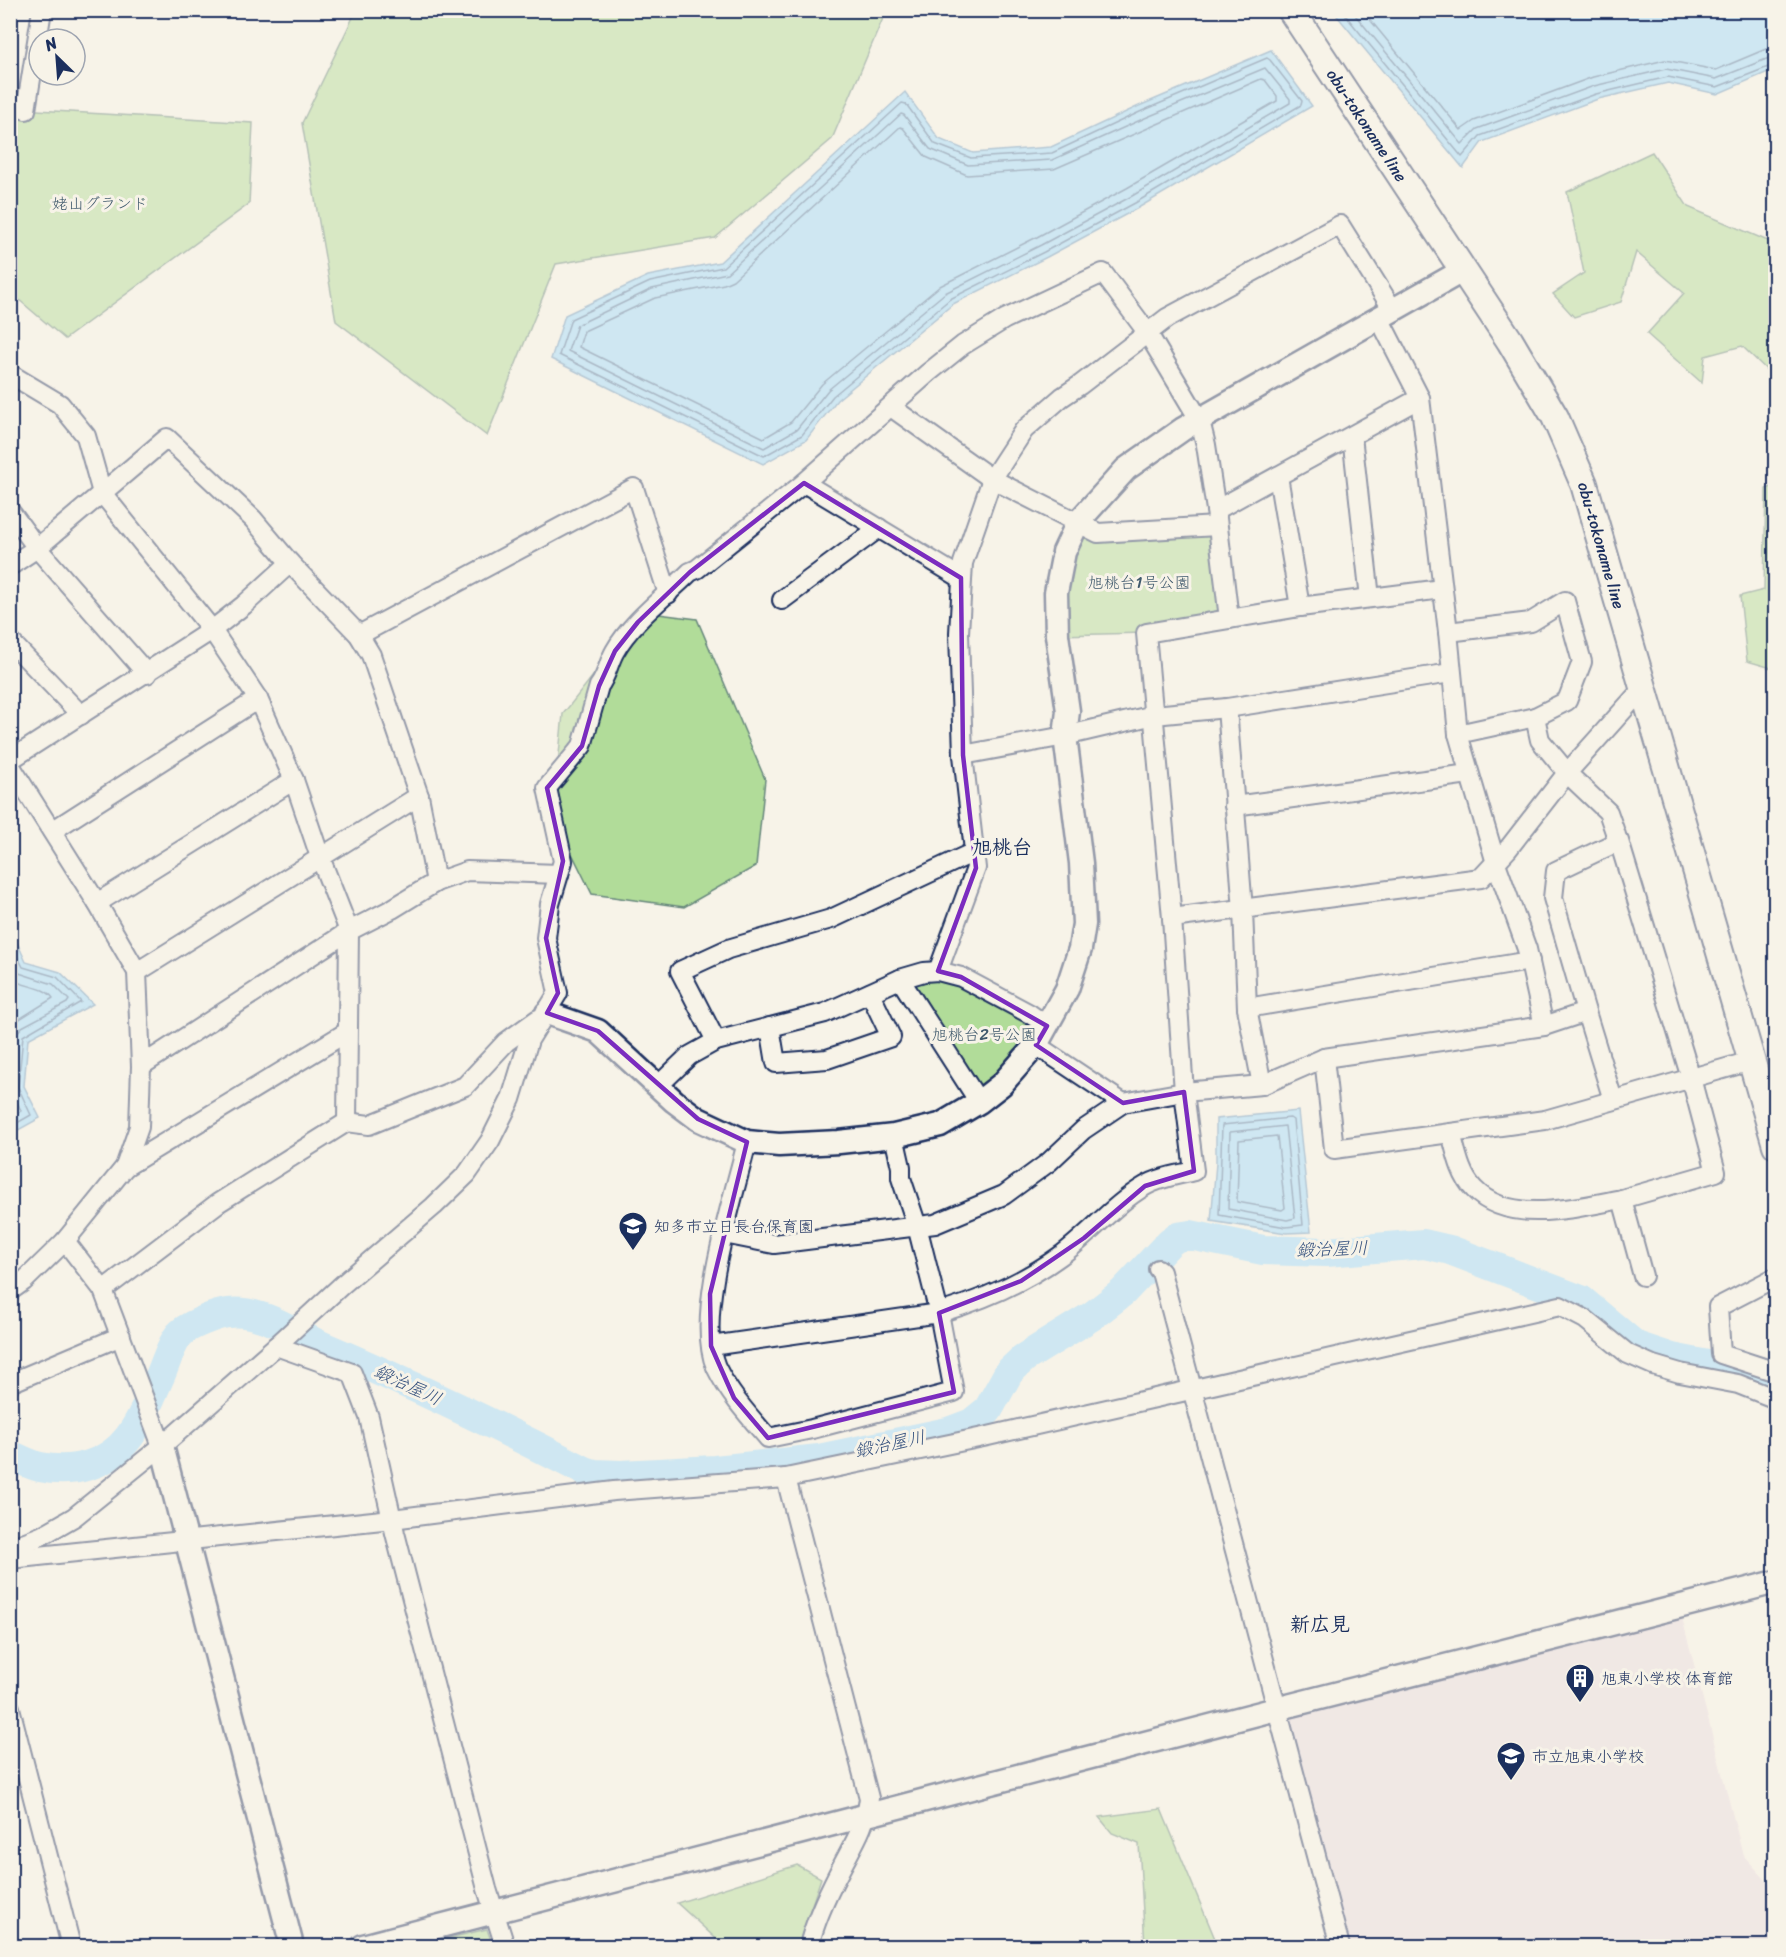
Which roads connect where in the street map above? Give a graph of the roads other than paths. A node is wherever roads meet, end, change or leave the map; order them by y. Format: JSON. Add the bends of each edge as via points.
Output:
{"nodes":[{"id":1,"x":42,"y":10,"type":"edge"},
{"id":2,"x":1291,"y":10,"type":"edge"},
{"id":3,"x":26,"y":110,"type":"dead end"},
{"id":4,"x":1462,"y":271,"type":"junction"},
{"id":5,"x":1386,"y":314,"type":"junction"},
{"id":6,"x":1147,"y":332,"type":"junction"},
{"id":7,"x":10,"y":374,"type":"edge"},
{"id":8,"x":1420,"y":398,"type":"junction"},
{"id":9,"x":891,"y":407,"type":"junction"},
{"id":10,"x":1200,"y":421,"type":"junction"},
{"id":11,"x":1352,"y":436,"type":"junction"},
{"id":12,"x":1278,"y":476,"type":"junction"},
{"id":13,"x":992,"y":479,"type":"junction"},
{"id":14,"x":804,"y":483,"type":"junction"},
{"id":15,"x":102,"y":493,"type":"junction"},
{"id":16,"x":10,"y":512,"type":"edge"},
{"id":17,"x":1217,"y":518,"type":"junction"},
{"id":18,"x":1078,"y":522,"type":"junction"},
{"id":19,"x":879,"y":528,"type":"junction"},
{"id":20,"x":37,"y":548,"type":"junction"},
{"id":21,"x":290,"y":563,"type":"junction"},
{"id":22,"x":10,"y":566,"type":"edge"},
{"id":23,"x":961,"y":578,"type":"junction"},
{"id":24,"x":1442,"y":589,"type":"junction"},
{"id":25,"x":668,"y":594,"type":"junction"},
{"id":26,"x":1370,"y":598,"type":"junction"},
{"id":27,"x":782,"y":600,"type":"dead end"},
{"id":28,"x":1300,"y":607,"type":"junction"},
{"id":29,"x":1229,"y":619,"type":"junction"},
{"id":30,"x":212,"y":630,"type":"junction"},
{"id":31,"x":1448,"y":632,"type":"junction"},
{"id":32,"x":359,"y":635,"type":"junction"},
{"id":33,"x":10,"y":641,"type":"edge"},
{"id":34,"x":1451,"y":673,"type":"junction"},
{"id":35,"x":147,"y":674,"type":"junction"},
{"id":36,"x":1644,"y":687,"type":"junction"},
{"id":37,"x":258,"y":699,"type":"junction"},
{"id":38,"x":1227,"y":708,"type":"junction"},
{"id":39,"x":81,"y":715,"type":"junction"},
{"id":40,"x":1154,"y":715,"type":"junction"},
{"id":41,"x":1534,"y":717,"type":"junction"},
{"id":42,"x":1458,"y":734,"type":"junction"},
{"id":43,"x":1065,"y":736,"type":"junction"},
{"id":44,"x":963,"y":755,"type":"junction"},
{"id":45,"x":10,"y":760,"type":"edge"},
{"id":46,"x":10,"y":765,"type":"edge"},
{"id":47,"x":1567,"y":773,"type":"junction"},
{"id":48,"x":1469,"y":774,"type":"junction"},
{"id":49,"x":294,"y":780,"type":"junction"},
{"id":50,"x":419,"y":796,"type":"junction"},
{"id":51,"x":1234,"y":807,"type":"junction"},
{"id":52,"x":52,"y":831,"type":"junction"},
{"id":53,"x":1616,"y":835,"type":"dead end"},
{"id":54,"x":974,"y":852,"type":"junction"},
{"id":55,"x":320,"y":857,"type":"junction"},
{"id":56,"x":1496,"y":863,"type":"junction"},
{"id":57,"x":560,"y":874,"type":"junction"},
{"id":58,"x":436,"y":882,"type":"junction"},
{"id":59,"x":97,"y":903,"type":"junction"},
{"id":60,"x":1243,"y":910,"type":"junction"},
{"id":61,"x":1172,"y":918,"type":"junction"},
{"id":62,"x":349,"y":931,"type":"junction"},
{"id":63,"x":1530,"y":961,"type":"junction"},
{"id":64,"x":938,"y":971,"type":"junction"},
{"id":65,"x":136,"y":972,"type":"junction"},
{"id":66,"x":900,"y":979,"type":"junction"},
{"id":67,"x":870,"y":993,"type":"junction"},
{"id":68,"x":1247,"y":1008,"type":"junction"},
{"id":69,"x":1586,"y":1012,"type":"junction"},
{"id":70,"x":547,"y":1013,"type":"junction"},
{"id":71,"x":1047,"y":1026,"type":"junction"},
{"id":72,"x":1544,"y":1026,"type":"junction"},
{"id":73,"x":770,"y":1027,"type":"junction"},
{"id":74,"x":347,"y":1032,"type":"junction"},
{"id":75,"x":717,"y":1041,"type":"junction"},
{"id":76,"x":1036,"y":1045,"type":"junction"},
{"id":77,"x":1324,"y":1058,"type":"junction"},
{"id":78,"x":1751,"y":1061,"type":"junction"},
{"id":79,"x":141,"y":1066,"type":"junction"},
{"id":80,"x":1691,"y":1078,"type":"junction"},
{"id":81,"x":659,"y":1085,"type":"junction"},
{"id":82,"x":1262,"y":1085,"type":"junction"},
{"id":83,"x":1184,"y":1092,"type":"junction"},
{"id":84,"x":1613,"y":1100,"type":"junction"},
{"id":85,"x":979,"y":1102,"type":"junction"},
{"id":86,"x":1122,"y":1103,"type":"junction"},
{"id":87,"x":347,"y":1122,"type":"junction"},
{"id":88,"x":1451,"y":1133,"type":"junction"},
{"id":89,"x":894,"y":1136,"type":"junction"},
{"id":90,"x":747,"y":1142,"type":"junction"},
{"id":91,"x":1776,"y":1144,"type":"edge"},
{"id":92,"x":124,"y":1167,"type":"junction"},
{"id":93,"x":1622,"y":1199,"type":"junction"},
{"id":94,"x":917,"y":1226,"type":"junction"},
{"id":95,"x":724,"y":1234,"type":"junction"},
{"id":96,"x":65,"y":1241,"type":"junction"},
{"id":97,"x":1158,"y":1269,"type":"dead end"},
{"id":98,"x":1642,"y":1276,"type":"dead end"},
{"id":99,"x":1776,"y":1277,"type":"edge"},
{"id":100,"x":103,"y":1290,"type":"junction"},
{"id":101,"x":10,"y":1291,"type":"edge"},
{"id":102,"x":939,"y":1313,"type":"junction"},
{"id":103,"x":121,"y":1336,"type":"junction"},
{"id":104,"x":276,"y":1346,"type":"junction"},
{"id":105,"x":711,"y":1347,"type":"junction"},
{"id":106,"x":1776,"y":1372,"type":"edge"},
{"id":107,"x":10,"y":1383,"type":"edge"},
{"id":108,"x":1192,"y":1388,"type":"junction"},
{"id":109,"x":1776,"y":1399,"type":"edge"},
{"id":110,"x":162,"y":1446,"type":"junction"},
{"id":111,"x":786,"y":1478,"type":"junction"},
{"id":112,"x":392,"y":1519,"type":"junction"},
{"id":113,"x":186,"y":1541,"type":"junction"},
{"id":114,"x":10,"y":1548,"type":"edge"},
{"id":115,"x":10,"y":1559,"type":"edge"},
{"id":116,"x":1776,"y":1582,"type":"edge"},
{"id":117,"x":10,"y":1708,"type":"edge"},
{"id":118,"x":1276,"y":1709,"type":"junction"},
{"id":119,"x":19,"y":1777,"type":"edge"},
{"id":120,"x":867,"y":1816,"type":"junction"},
{"id":121,"x":495,"y":1911,"type":"junction"},
{"id":122,"x":71,"y":1947,"type":"edge"},
{"id":123,"x":292,"y":1947,"type":"edge"},
{"id":124,"x":363,"y":1947,"type":"edge"},
{"id":125,"x":505,"y":1947,"type":"edge"},
{"id":126,"x":809,"y":1947,"type":"edge"},
{"id":127,"x":1340,"y":1947,"type":"edge"}],
"edges":[{"from":1,"to":3,"type":"street"},
{"from":2,"to":4,"type":"main road","name":"obu-tokoname line"},
{"from":4,"to":5,"type":"street"},
{"from":4,"to":36,"type":"main road","name":"obu-tokoname line","via":[[1510,341],[1555,417],[1572,455]]},
{"from":5,"to":6,"type":"street","via":[[1340,225]]},
{"from":5,"to":8,"type":"street"},
{"from":5,"to":10,"type":"street"},
{"from":6,"to":9,"type":"street","via":[[1103,273],[1005,318],[963,345]]},
{"from":6,"to":10,"type":"street"},
{"from":6,"to":13,"type":"street","via":[[1024,430]]},
{"from":7,"to":15,"type":"street","via":[[60,404],[86,436]]},
{"from":8,"to":11,"type":"street"},
{"from":8,"to":24,"type":"street"},
{"from":9,"to":13,"type":"street"},
{"from":9,"to":14,"type":"street"},
{"from":10,"to":17,"type":"street"},
{"from":10,"to":18,"type":"street","via":[[1126,469]]},
{"from":11,"to":12,"type":"street"},
{"from":11,"to":26,"type":"street"},
{"from":12,"to":17,"type":"street"},
{"from":12,"to":28,"type":"street"},
{"from":13,"to":18,"type":"street"},
{"from":13,"to":23,"type":"street"},
{"from":14,"to":19,"type":"street"},
{"from":14,"to":25,"type":"street","via":[[690,572]]},
{"from":15,"to":20,"type":"street"},
{"from":15,"to":21,"type":"street","via":[[167,438],[253,519]]},
{"from":15,"to":30,"type":"street"},
{"from":16,"to":20,"type":"street"},
{"from":17,"to":18,"type":"street","via":[[1098,533]]},
{"from":17,"to":29,"type":"street"},
{"from":18,"to":43,"type":"street","via":[[1064,552],[1056,593],[1057,635],[1068,711]]},
{"from":19,"to":23,"type":"street"},
{"from":19,"to":27,"type":"street"},
{"from":20,"to":22,"type":"street"},
{"from":20,"to":35,"type":"street"},
{"from":21,"to":30,"type":"street"},
{"from":21,"to":32,"type":"street"},
{"from":23,"to":44,"type":"street","via":[[958,633]]},
{"from":24,"to":26,"type":"street"},
{"from":24,"to":31,"type":"street"},
{"from":25,"to":32,"type":"street","via":[[634,488]]},
{"from":25,"to":57,"type":"street","via":[[615,651],[599,686],[582,746],[547,788],[563,861]]},
{"from":26,"to":28,"type":"street"},
{"from":28,"to":29,"type":"street"},
{"from":29,"to":40,"type":"street","via":[[1146,633]]},
{"from":30,"to":35,"type":"street"},
{"from":30,"to":37,"type":"street"},
{"from":31,"to":34,"type":"street"},
{"from":31,"to":41,"type":"street","via":[[1531,622],[1565,601],[1582,662],[1567,701]]},
{"from":32,"to":50,"type":"street","via":[[371,655]]},
{"from":33,"to":39,"type":"street"},
{"from":34,"to":38,"type":"street"},
{"from":34,"to":42,"type":"street"},
{"from":35,"to":39,"type":"street"},
{"from":36,"to":47,"type":"street"},
{"from":36,"to":78,"type":"main road","name":"obu-tokoname line"},
{"from":37,"to":49,"type":"street"},
{"from":37,"to":52,"type":"street"},
{"from":38,"to":40,"type":"street"},
{"from":38,"to":51,"type":"street"},
{"from":39,"to":45,"type":"street"},
{"from":40,"to":43,"type":"street"},
{"from":40,"to":61,"type":"street"},
{"from":41,"to":42,"type":"street"},
{"from":41,"to":47,"type":"street","via":[[1540,740]]},
{"from":42,"to":48,"type":"street"},
{"from":43,"to":44,"type":"street"},
{"from":43,"to":71,"type":"street","via":[[1081,862],[1084,924],[1067,989]]},
{"from":44,"to":54,"type":"street"},
{"from":46,"to":52,"type":"street"},
{"from":47,"to":53,"type":"street","via":[[1608,812]]},
{"from":47,"to":56,"type":"street"},
{"from":48,"to":51,"type":"street"},
{"from":48,"to":56,"type":"street"},
{"from":49,"to":55,"type":"street"},
{"from":49,"to":59,"type":"street"},
{"from":50,"to":55,"type":"street"},
{"from":50,"to":58,"type":"street"},
{"from":51,"to":60,"type":"street"},
{"from":52,"to":59,"type":"street"},
{"from":54,"to":64,"type":"street","via":[[976,868]]},
{"from":54,"to":75,"type":"street","via":[[831,919],[728,949],[680,971]]},
{"from":55,"to":62,"type":"street"},
{"from":55,"to":65,"type":"street"},
{"from":56,"to":60,"type":"street","via":[[1480,878]]},
{"from":56,"to":63,"type":"street"},
{"from":57,"to":58,"type":"street","via":[[467,871]]},
{"from":57,"to":70,"type":"street","via":[[550,904],[546,938],[558,993]]},
{"from":58,"to":62,"type":"street"},
{"from":59,"to":65,"type":"street"},
{"from":60,"to":61,"type":"street"},
{"from":60,"to":68,"type":"street"},
{"from":61,"to":83,"type":"street"},
{"from":62,"to":74,"type":"street"},
{"from":62,"to":79,"type":"street"},
{"from":63,"to":68,"type":"street"},
{"from":63,"to":72,"type":"street"},
{"from":64,"to":66,"type":"street"},
{"from":64,"to":71,"type":"street","via":[[962,977]]},
{"from":65,"to":79,"type":"street"},
{"from":66,"to":67,"type":"street"},
{"from":66,"to":85,"type":"street"},
{"from":67,"to":73,"type":"street","via":[[825,1013]]},
{"from":67,"to":73,"type":"street","via":[[891,1037],[827,1059],[776,1063]]},
{"from":68,"to":82,"type":"street"},
{"from":69,"to":72,"type":"street"},
{"from":69,"to":80,"type":"street","via":[[1553,897],[1556,871],[1619,841]]},
{"from":69,"to":84,"type":"street"},
{"from":70,"to":81,"type":"street","via":[[598,1031]]},
{"from":70,"to":87,"type":"street","via":[[506,1042],[465,1086],[369,1125]]},
{"from":70,"to":104,"type":"street","via":[[529,1040],[511,1099],[490,1141],[467,1174]]},
{"from":71,"to":76,"type":"street"},
{"from":72,"to":77,"type":"street"},
{"from":73,"to":75,"type":"street"},
{"from":74,"to":87,"type":"street"},
{"from":74,"to":92,"type":"street"},
{"from":75,"to":81,"type":"street","via":[[689,1056]]},
{"from":76,"to":85,"type":"street","via":[[1002,1084]]},
{"from":76,"to":86,"type":"street"},
{"from":77,"to":82,"type":"street"},
{"from":77,"to":88,"type":"street","via":[[1335,1149]]},
{"from":78,"to":80,"type":"street"},
{"from":78,"to":91,"type":"main road","name":"obu-tokoname line"},
{"from":79,"to":92,"type":"street","via":[[139,1127]]},
{"from":80,"to":84,"type":"street"},
{"from":80,"to":93,"type":"street","via":[[1716,1172]]},
{"from":81,"to":90,"type":"street","via":[[698,1119]]},
{"from":82,"to":83,"type":"street"},
{"from":83,"to":86,"type":"street"},
{"from":83,"to":102,"type":"street","via":[[1194,1171],[1145,1186],[1084,1238],[1021,1281],[976,1302]]},
{"from":84,"to":88,"type":"street","via":[[1545,1120]]},
{"from":85,"to":89,"type":"street","via":[[940,1125]]},
{"from":86,"to":94,"type":"street","via":[[1004,1196],[935,1224]]},
{"from":87,"to":100,"type":"street","via":[[218,1203]]},
{"from":88,"to":93,"type":"street","via":[[1460,1166],[1473,1189],[1509,1209],[1522,1212],[1574,1208]]},
{"from":89,"to":90,"type":"street","via":[[779,1145]]},
{"from":89,"to":94,"type":"street"},
{"from":90,"to":95,"type":"street"},
{"from":92,"to":96,"type":"street"},
{"from":93,"to":98,"type":"street"},
{"from":94,"to":95,"type":"street","via":[[774,1244]]},
{"from":94,"to":102,"type":"street"},
{"from":95,"to":105,"type":"street","via":[[710,1294]]},
{"from":96,"to":100,"type":"street"},
{"from":96,"to":101,"type":"street"},
{"from":97,"to":108,"type":"street"},
{"from":99,"to":106,"type":"street","via":[[1718,1307],[1721,1354]]},
{"from":100,"to":103,"type":"street"},
{"from":102,"to":105,"type":"street"},
{"from":102,"to":105,"type":"street","via":[[954,1392],[768,1438],[734,1398],[716,1366]]},
{"from":103,"to":107,"type":"street"},
{"from":103,"to":110,"type":"street"},
{"from":104,"to":110,"type":"street"},
{"from":104,"to":112,"type":"street","via":[[352,1373],[369,1417]]},
{"from":108,"to":109,"type":"street","via":[[1560,1306],[1585,1319],[1628,1354],[1653,1365],[1738,1384]]},
{"from":108,"to":111,"type":"street"},
{"from":108,"to":118,"type":"street"},
{"from":110,"to":113,"type":"street"},
{"from":110,"to":114,"type":"street","via":[[74,1516]]},
{"from":111,"to":112,"type":"street","via":[[614,1491]]},
{"from":111,"to":120,"type":"street","via":[[869,1798]]},
{"from":112,"to":113,"type":"street"},
{"from":112,"to":121,"type":"street"},
{"from":113,"to":115,"type":"street"},
{"from":113,"to":123,"type":"street"},
{"from":116,"to":118,"type":"street"},
{"from":117,"to":119,"type":"street"},
{"from":118,"to":120,"type":"street"},
{"from":118,"to":127,"type":"street"},
{"from":119,"to":122,"type":"street"},
{"from":120,"to":121,"type":"street"},
{"from":120,"to":126,"type":"street","via":[[833,1884]]},
{"from":121,"to":124,"type":"street"},
{"from":121,"to":125,"type":"street"}]}
